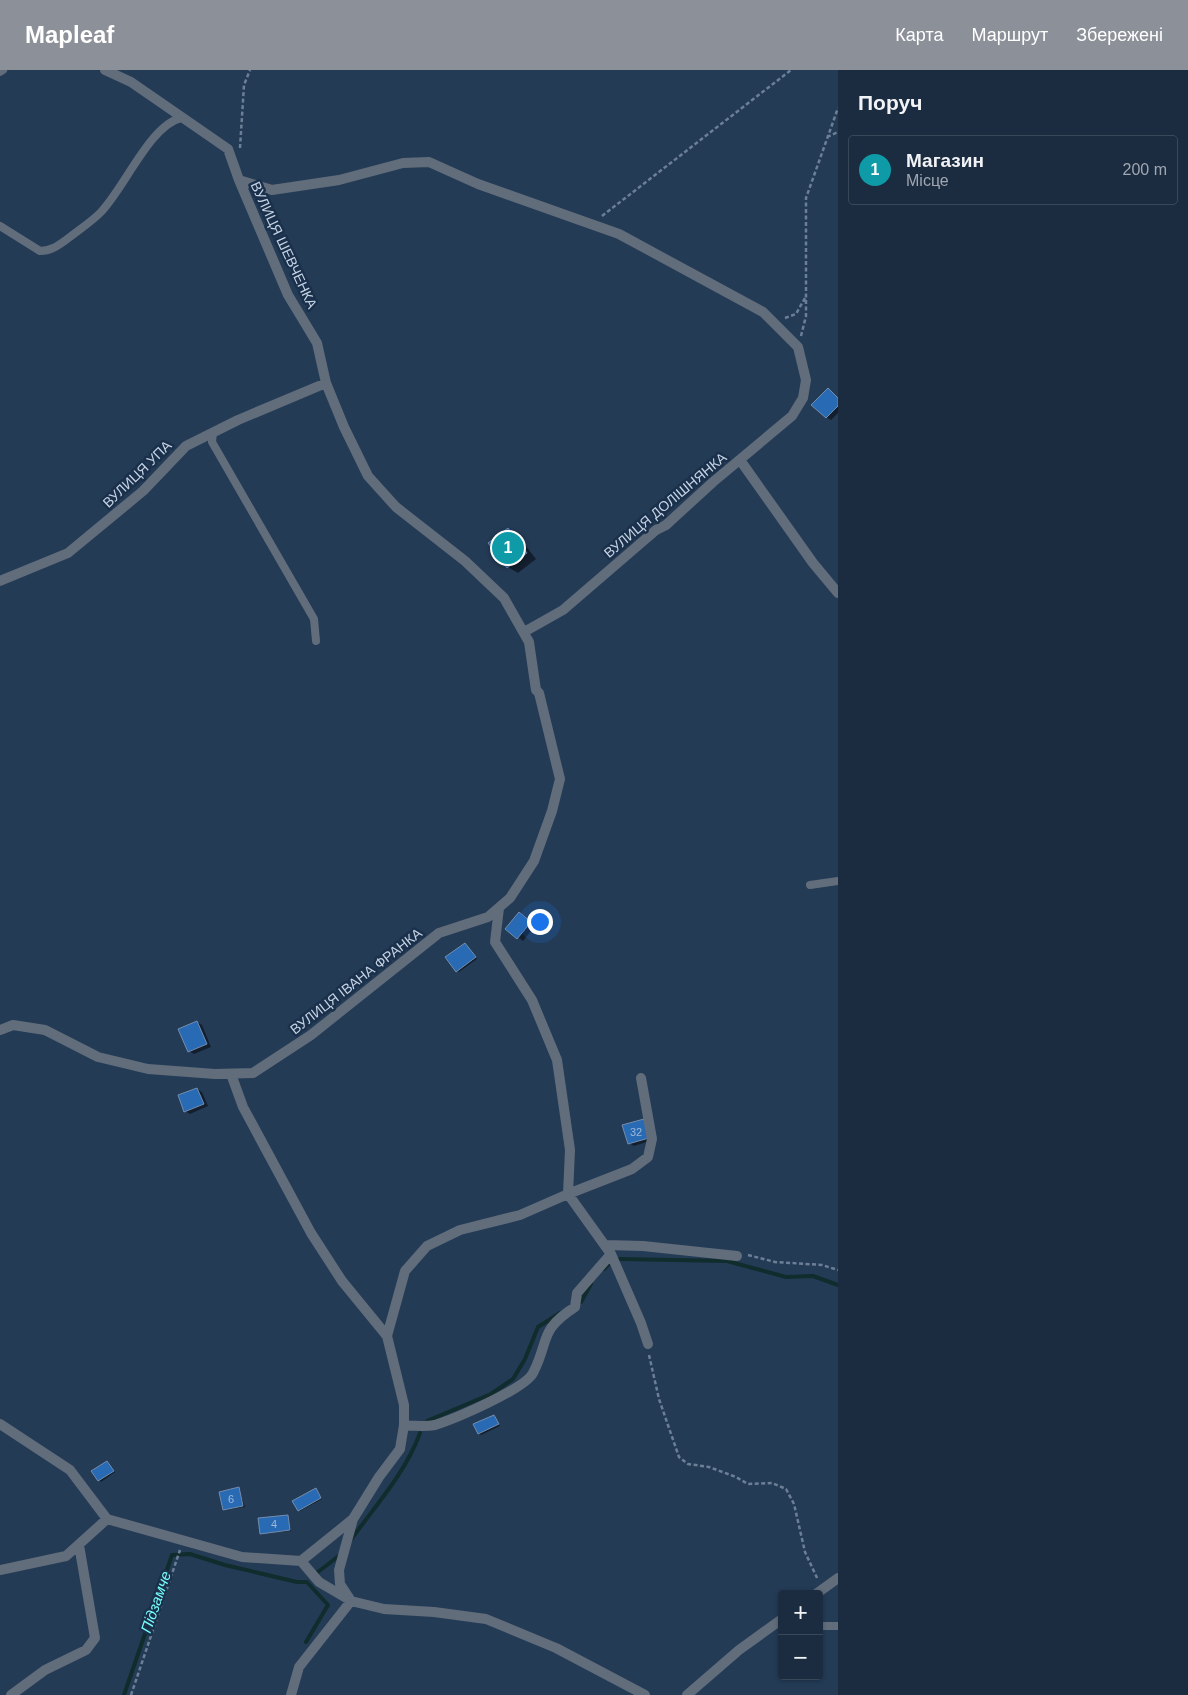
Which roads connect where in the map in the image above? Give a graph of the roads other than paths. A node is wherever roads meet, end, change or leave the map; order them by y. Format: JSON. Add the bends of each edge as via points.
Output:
{"nodes":[{"id":1,"x":105,"y":70,"type":"edge"},
{"id":2,"x":181,"y":118,"type":"junction"},
{"id":3,"x":239,"y":180,"type":"junction"},
{"id":4,"x":0,"y":226,"type":"edge"},
{"id":5,"x":326,"y":383,"type":"junction"},
{"id":6,"x":214,"y":432,"type":"junction"},
{"id":7,"x":740,"y":460,"type":"junction"},
{"id":8,"x":0,"y":581,"type":"edge"},
{"id":9,"x":838,"y":593,"type":"edge"},
{"id":10,"x":524,"y":632,"type":"junction"},
{"id":11,"x":316,"y":641,"type":"dead end"},
{"id":12,"x":838,"y":881,"type":"edge"},
{"id":13,"x":810,"y":885,"type":"dead end"},
{"id":14,"x":499,"y":908,"type":"junction"},
{"id":15,"x":0,"y":1030,"type":"edge"},
{"id":16,"x":231,"y":1074,"type":"junction"},
{"id":17,"x":641,"y":1078,"type":"dead end"},
{"id":18,"x":568,"y":1194,"type":"junction"},
{"id":19,"x":609,"y":1249,"type":"junction"},
{"id":20,"x":737,"y":1256,"type":"road end"},
{"id":21,"x":387,"y":1336,"type":"junction"},
{"id":22,"x":648,"y":1344,"type":"road end"},
{"id":23,"x":0,"y":1424,"type":"edge"},
{"id":24,"x":404,"y":1425,"type":"junction"},
{"id":25,"x":107,"y":1519,"type":"junction"},
{"id":26,"x":353,"y":1519,"type":"junction"},
{"id":27,"x":79,"y":1545,"type":"junction"},
{"id":28,"x":301,"y":1561,"type":"junction"},
{"id":29,"x":0,"y":1570,"type":"edge"},
{"id":30,"x":838,"y":1578,"type":"edge"},
{"id":31,"x":822,"y":1590,"type":"edge"},
{"id":32,"x":351,"y":1601,"type":"junction"},
{"id":33,"x":778,"y":1622,"type":"edge"},
{"id":34,"x":823,"y":1626,"type":"edge"},
{"id":35,"x":838,"y":1626,"type":"edge"},
{"id":36,"x":11,"y":1695,"type":"edge"},
{"id":37,"x":292,"y":1695,"type":"edge"},
{"id":38,"x":645,"y":1695,"type":"edge"},
{"id":39,"x":687,"y":1695,"type":"edge"}],
"edges":[{"from":1,"to":2,"type":"street","name":"ВУЛИЦЯ ШЕВЧЕНКА","via":[[131,82]]},
{"from":2,"to":3,"type":"street","name":"ВУЛИЦЯ ШЕВЧЕНКА","via":[[228,149]]},
{"from":2,"to":4,"type":"lane","via":[[160,129],[100,213],[55,248],[40,251]]},
{"from":3,"to":5,"type":"street","name":"ВУЛИЦЯ ШЕВЧЕНКА","via":[[288,295],[317,343]]},
{"from":3,"to":7,"type":"street","via":[[272,190],[339,180],[403,163],[429,162],[478,184],[619,234],[763,312],[798,347],[806,380],[803,398],[792,416]]},
{"from":5,"to":6,"type":"street","name":"ВУЛИЦЯ УПА"},
{"from":5,"to":10,"type":"street","name":"ВУЛИЦЯ ШЕВЧЕНКА","via":[[368,476],[396,507],[465,561],[504,598]]},
{"from":6,"to":8,"type":"street","name":"ВУЛИЦЯ УПА","via":[[186,446],[143,491],[68,553]]},
{"from":6,"to":11,"type":"lane","via":[[212,442],[314,619]]},
{"from":7,"to":9,"type":"street","name":"ВУЛИЦЯ ДОЛІШНЯНКА","via":[[813,564]]},
{"from":7,"to":10,"type":"street","name":"ВУЛИЦЯ ДОЛІШНЯНКА","via":[[563,610]]},
{"from":10,"to":14,"type":"street","name":"ВУЛИЦЯ ІВАНА ФРАНКА","via":[[560,780],[534,861],[510,898]]},
{"from":12,"to":13,"type":"lane"},
{"from":14,"to":16,"type":"street","name":"ВУЛИЦЯ ІВАНА ФРАНКА","via":[[488,917],[439,934],[312,1035],[253,1073]]},
{"from":14,"to":18,"type":"street","via":[[495,942],[532,1000],[557,1060],[570,1150]]},
{"from":15,"to":16,"type":"street","name":"ВУЛИЦЯ ІВАНА ФРАНКА","via":[[13,1025],[44,1030],[98,1057],[148,1069]]},
{"from":16,"to":21,"type":"street","via":[[243,1107],[310,1233],[342,1281]]},
{"from":17,"to":18,"type":"street","via":[[652,1139],[648,1157],[632,1169]]},
{"from":18,"to":19,"type":"street"},
{"from":18,"to":21,"type":"street","via":[[520,1215],[460,1230],[427,1246],[405,1271]]},
{"from":19,"to":20,"type":"street","via":[[680,1249]]},
{"from":19,"to":22,"type":"street"},
{"from":19,"to":24,"type":"street","via":[[577,1293],[575,1307],[557,1319],[544,1338],[533,1374],[510,1392],[435,1424]]},
{"from":21,"to":24,"type":"street","via":[[404,1405]]},
{"from":23,"to":25,"type":"street","via":[[70,1470]]},
{"from":24,"to":26,"type":"street","via":[[400,1449]]},
{"from":25,"to":27,"type":"street"},
{"from":25,"to":28,"type":"street","via":[[242,1557]]},
{"from":26,"to":28,"type":"street"},
{"from":26,"to":32,"type":"street","via":[[339,1570],[340,1584]]},
{"from":27,"to":29,"type":"street","via":[[66,1556]]},
{"from":27,"to":36,"type":"street","via":[[95,1638],[86,1650],[45,1670]]},
{"from":28,"to":32,"type":"street","via":[[319,1582]]},
{"from":30,"to":31,"type":"street"},
{"from":32,"to":37,"type":"street","via":[[299,1667]]},
{"from":32,"to":38,"type":"street","via":[[384,1609],[486,1619],[556,1648]]},
{"from":33,"to":39,"type":"street","via":[[739,1650]]},
{"from":34,"to":35,"type":"lane"}]}
